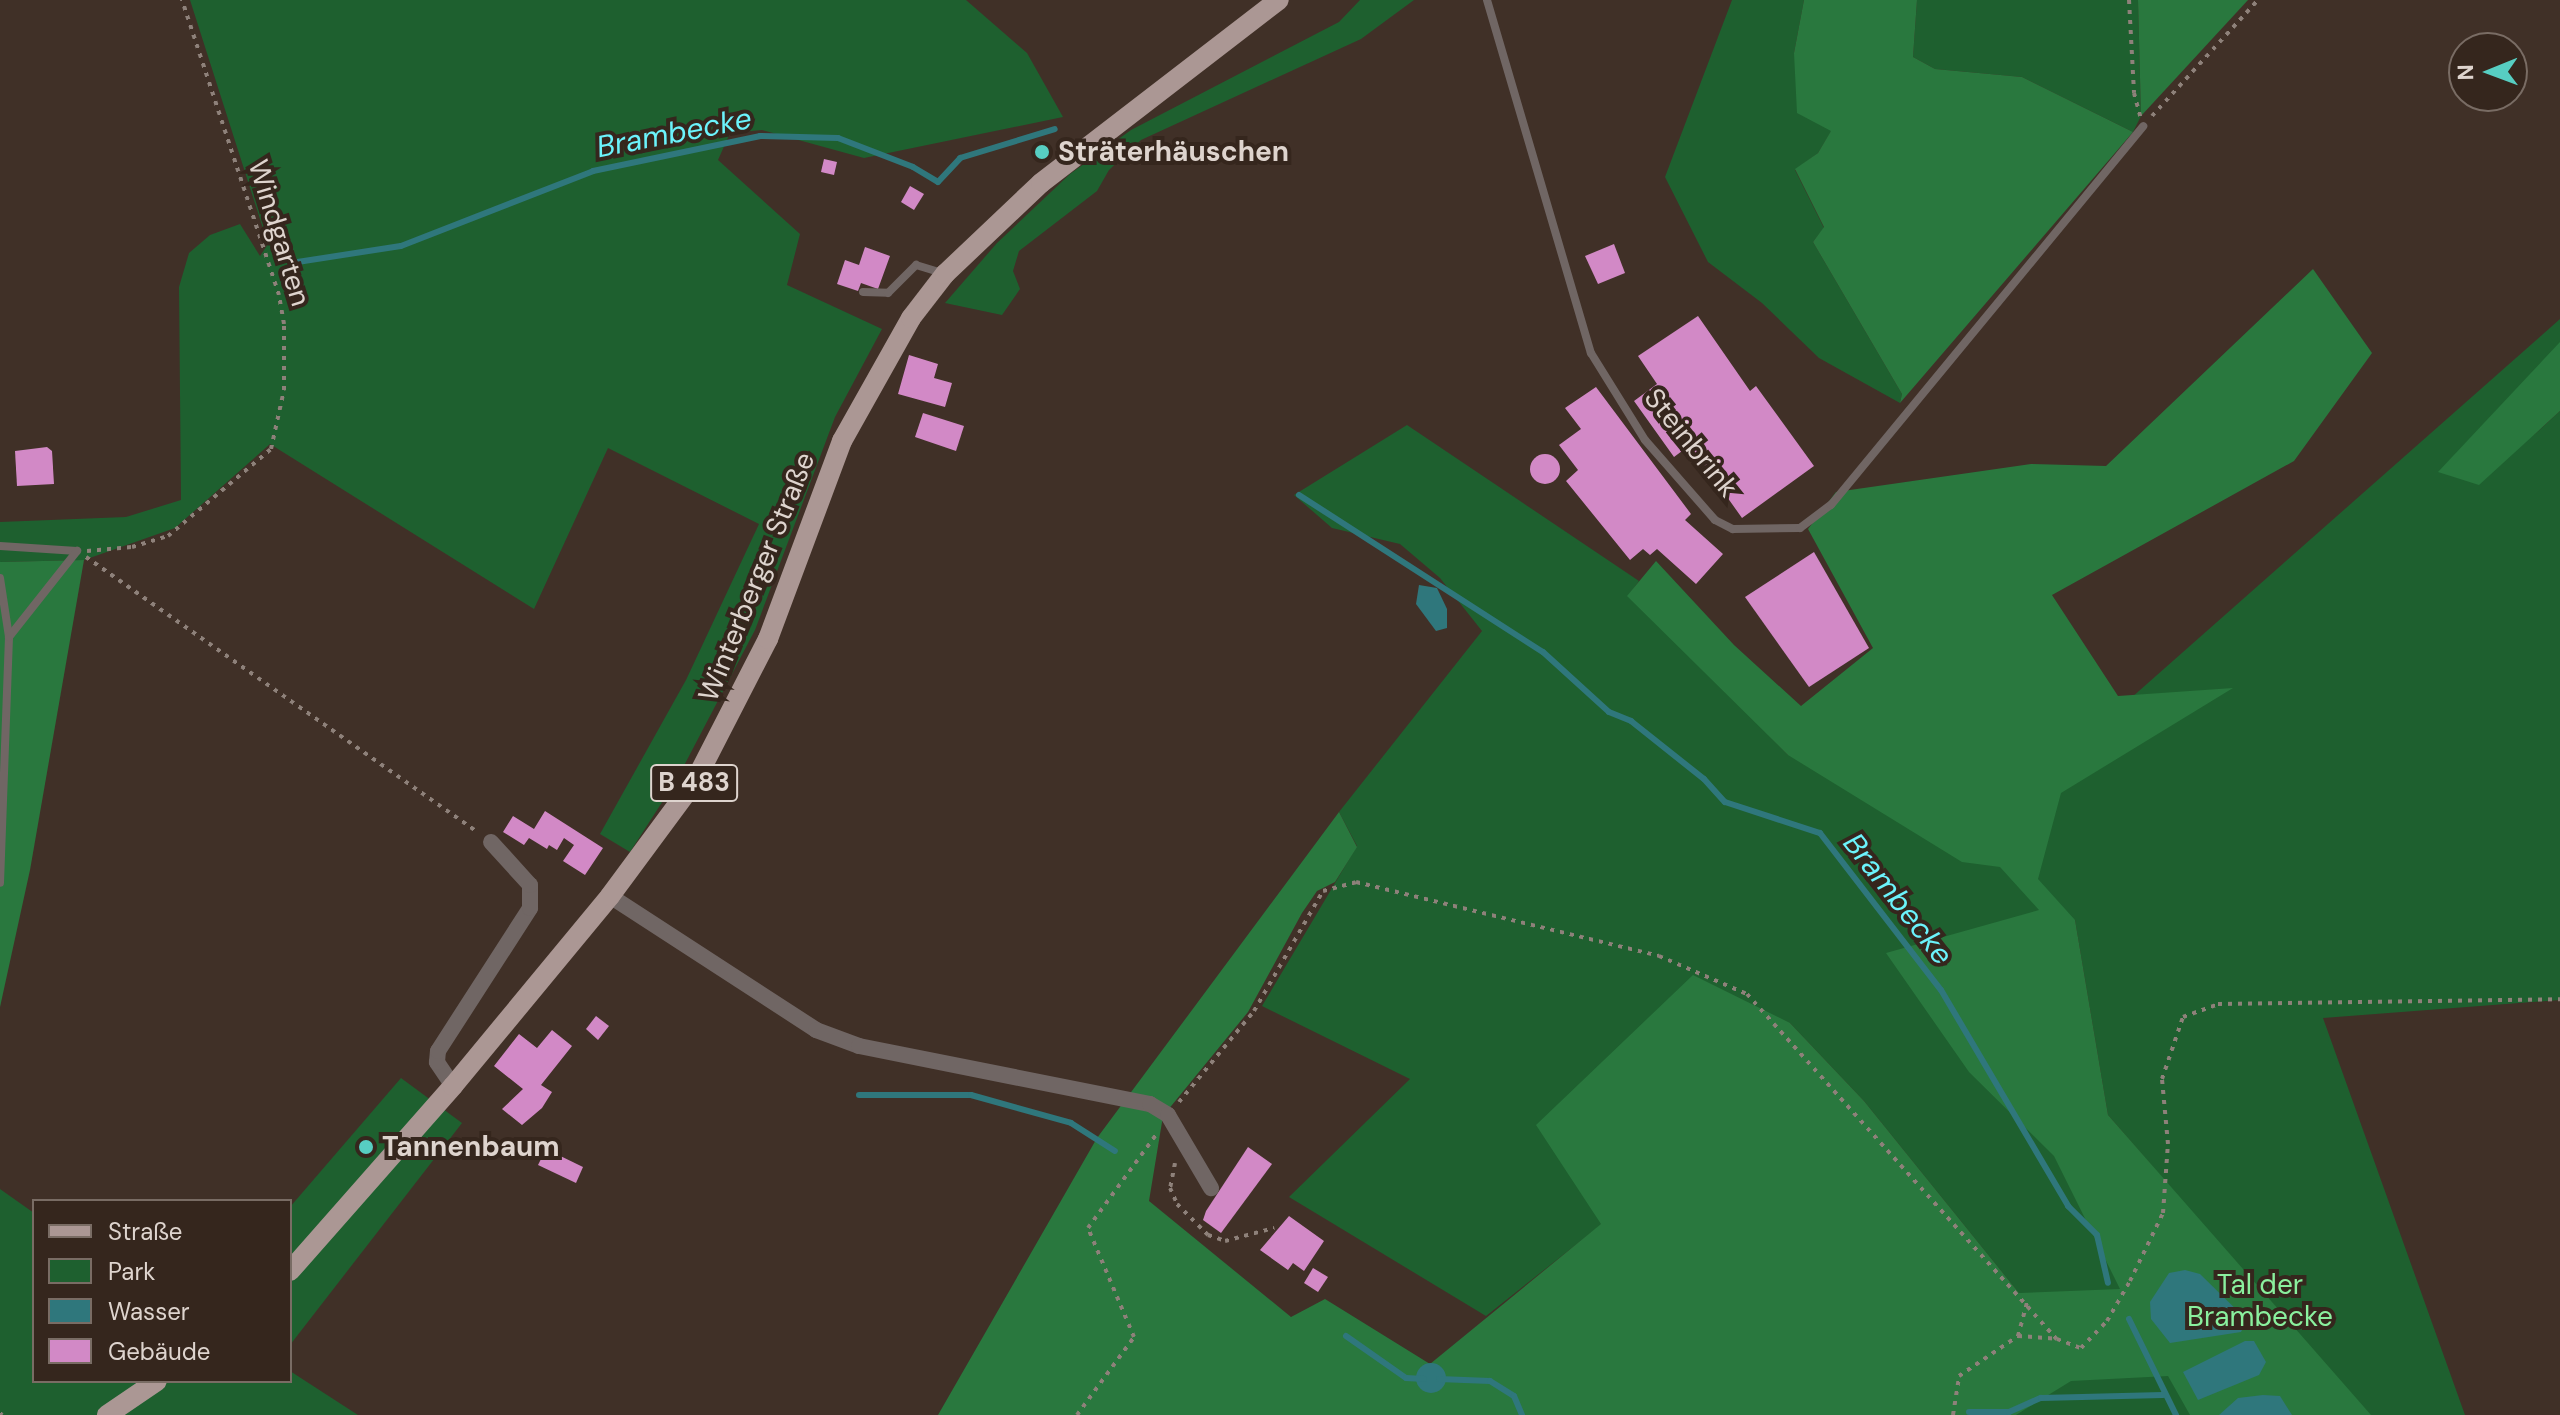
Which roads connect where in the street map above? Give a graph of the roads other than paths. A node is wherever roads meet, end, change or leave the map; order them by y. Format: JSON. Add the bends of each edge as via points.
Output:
{"nodes":[{"id":1,"x":1279,"y":0,"type":"edge"},
{"id":2,"x":1487,"y":0,"type":"edge"},
{"id":3,"x":2143,"y":126,"type":"road end"},
{"id":4,"x":945,"y":274,"type":"junction"},
{"id":5,"x":863,"y":292,"type":"dead end"},
{"id":6,"x":0,"y":546,"type":"edge"},
{"id":7,"x":0,"y":578,"type":"edge"},
{"id":8,"x":9,"y":637,"type":"junction"},
{"id":9,"x":491,"y":842,"type":"road end"},
{"id":10,"x":0,"y":883,"type":"edge"},
{"id":11,"x":610,"y":896,"type":"junction"},
{"id":12,"x":453,"y":1086,"type":"junction"},
{"id":13,"x":1211,"y":1188,"type":"dead end"},
{"id":14,"x":292,"y":1269,"type":"edge"},
{"id":15,"x":154,"y":1383,"type":"edge"},
{"id":16,"x":107,"y":1415,"type":"edge"}],
"edges":[{"from":1,"to":4,"type":"main road","name":"Winterberger Straße","number":"B 483","via":[[1041,183]]},
{"from":2,"to":3,"type":"lane","name":"Steinbrink","via":[[1591,353],[1645,440],[1715,520],[1733,529],[1800,528],[1831,505]]},
{"from":4,"to":5,"type":"lane","via":[[916,265],[888,293]]},
{"from":4,"to":11,"type":"main road","name":"Winterberger Straße","number":"B 483","via":[[886,357],[842,441],[768,639],[715,748]]},
{"from":6,"to":8,"type":"lane","via":[[77,551]]},
{"from":7,"to":8,"type":"lane"},
{"from":8,"to":10,"type":"lane"},
{"from":9,"to":12,"type":"street","via":[[530,885],[530,908],[438,1051],[437,1062]]},
{"from":11,"to":12,"type":"main road","name":"Winterberger Straße","number":"B 483"},
{"from":11,"to":13,"type":"street","via":[[816,1030],[859,1046],[1131,1097],[1168,1115]]},
{"from":12,"to":14,"type":"main road","name":"Winterberger Straße","number":"B 483"},
{"from":15,"to":16,"type":"main road"}]}
